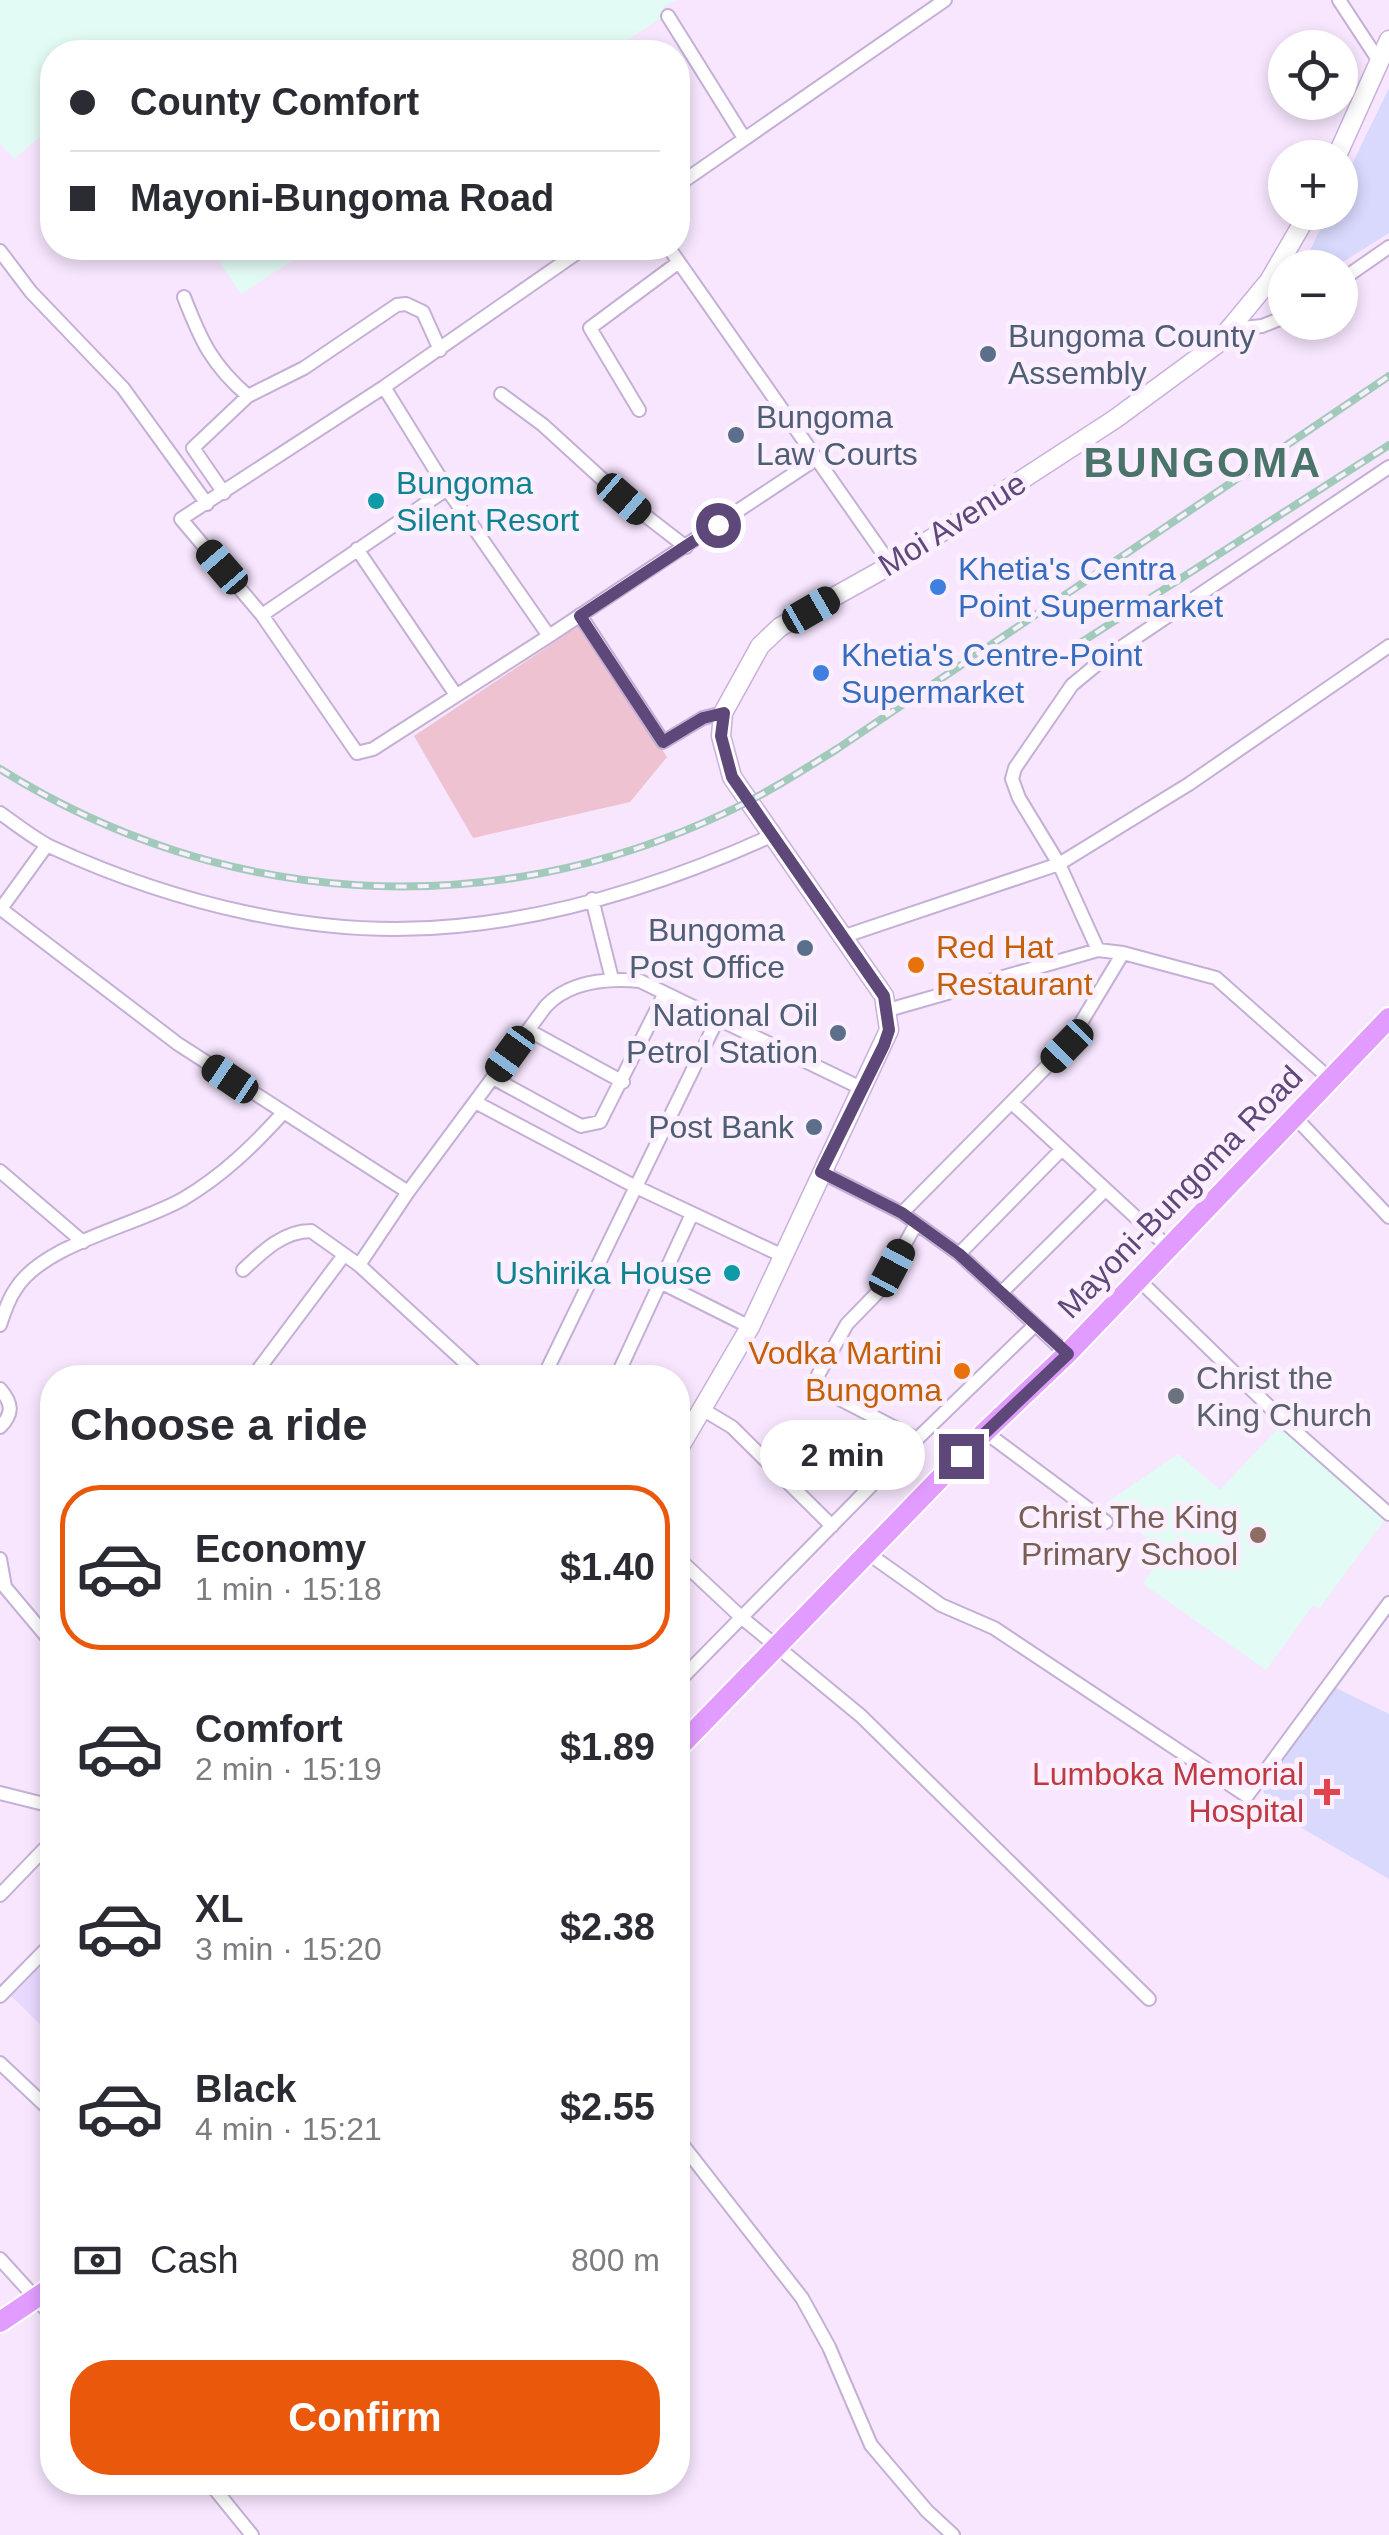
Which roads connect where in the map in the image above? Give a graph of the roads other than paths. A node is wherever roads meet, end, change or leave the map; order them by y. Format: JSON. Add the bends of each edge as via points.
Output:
{"nodes":[{"id":1,"x":945,"y":0,"type":"edge"},
{"id":2,"x":1338,"y":0,"type":"edge"},
{"id":3,"x":668,"y":16,"type":"dead end"},
{"id":4,"x":683,"y":40,"type":"edge"},
{"id":5,"x":1389,"y":40,"type":"edge"},
{"id":6,"x":690,"y":51,"type":"edge"},
{"id":7,"x":1379,"y":61,"type":"junction"},
{"id":8,"x":744,"y":138,"type":"junction"},
{"id":9,"x":1344,"y":140,"type":"edge"},
{"id":10,"x":690,"y":176,"type":"edge"},
{"id":11,"x":1299,"y":230,"type":"edge"},
{"id":12,"x":1389,"y":247,"type":"edge"},
{"id":13,"x":0,"y":251,"type":"edge"},
{"id":14,"x":567,"y":260,"type":"edge"},
{"id":15,"x":679,"y":262,"type":"joint"},
{"id":16,"x":1358,"y":269,"type":"edge"},
{"id":17,"x":184,"y":298,"type":"dead end"},
{"id":18,"x":1268,"y":324,"type":"edge"},
{"id":19,"x":1233,"y":329,"type":"junction"},
{"id":20,"x":440,"y":350,"type":"junction"},
{"id":21,"x":384,"y":387,"type":"junction"},
{"id":22,"x":501,"y":394,"type":"dead end"},
{"id":23,"x":248,"y":396,"type":"junction"},
{"id":24,"x":639,"y":410,"type":"dead end"},
{"id":25,"x":816,"y":460,"type":"junction"},
{"id":26,"x":1389,"y":467,"type":"edge"},
{"id":27,"x":448,"y":490,"type":"junction"},
{"id":28,"x":224,"y":493,"type":"junction"},
{"id":29,"x":208,"y":504,"type":"junction"},
{"id":30,"x":686,"y":547,"type":"junction"},
{"id":31,"x":358,"y":549,"type":"junction"},
{"id":32,"x":892,"y":565,"type":"junction"},
{"id":33,"x":262,"y":615,"type":"junction"},
{"id":34,"x":580,"y":616,"type":"junction"},
{"id":35,"x":550,"y":636,"type":"junction"},
{"id":36,"x":1389,"y":646,"type":"edge"},
{"id":37,"x":456,"y":695,"type":"junction"},
{"id":38,"x":724,"y":713,"type":"junction"},
{"id":39,"x":0,"y":813,"type":"edge"},
{"id":40,"x":771,"y":836,"type":"junction"},
{"id":41,"x":48,"y":845,"type":"junction"},
{"id":42,"x":1058,"y":864,"type":"junction"},
{"id":43,"x":592,"y":899,"type":"junction"},
{"id":44,"x":1,"y":909,"type":"edge"},
{"id":45,"x":842,"y":937,"type":"junction"},
{"id":46,"x":1098,"y":950,"type":"junction"},
{"id":47,"x":1124,"y":953,"type":"junction"},
{"id":48,"x":612,"y":979,"type":"junction"},
{"id":49,"x":664,"y":993,"type":"junction"},
{"id":50,"x":888,"y":1010,"type":"junction"},
{"id":51,"x":718,"y":1018,"type":"junction"},
{"id":52,"x":1389,"y":1018,"type":"edge"},
{"id":53,"x":528,"y":1030,"type":"junction"},
{"id":54,"x":493,"y":1078,"type":"junction"},
{"id":55,"x":1330,"y":1079,"type":"junction"},
{"id":56,"x":623,"y":1082,"type":"junction"},
{"id":57,"x":863,"y":1089,"type":"junction"},
{"id":58,"x":474,"y":1102,"type":"junction"},
{"id":59,"x":1012,"y":1102,"type":"junction"},
{"id":60,"x":282,"y":1114,"type":"junction"},
{"id":61,"x":1293,"y":1115,"type":"junction"},
{"id":62,"x":1061,"y":1150,"type":"junction"},
{"id":63,"x":0,"y":1171,"type":"edge"},
{"id":64,"x":821,"y":1172,"type":"junction"},
{"id":65,"x":634,"y":1186,"type":"junction"},
{"id":66,"x":1104,"y":1191,"type":"junction"},
{"id":67,"x":408,"y":1192,"type":"junction"},
{"id":68,"x":902,"y":1213,"type":"junction"},
{"id":69,"x":692,"y":1214,"type":"junction"},
{"id":70,"x":1389,"y":1217,"type":"edge"},
{"id":71,"x":916,"y":1224,"type":"junction"},
{"id":72,"x":83,"y":1242,"type":"junction"},
{"id":73,"x":1168,"y":1247,"type":"junction"},
{"id":74,"x":959,"y":1254,"type":"junction"},
{"id":75,"x":344,"y":1255,"type":"junction"},
{"id":76,"x":781,"y":1255,"type":"junction"},
{"id":77,"x":359,"y":1264,"type":"junction"},
{"id":78,"x":243,"y":1270,"type":"dead end"},
{"id":79,"x":1139,"y":1280,"type":"junction"},
{"id":80,"x":662,"y":1282,"type":"junction"},
{"id":81,"x":1002,"y":1292,"type":"junction"},
{"id":82,"x":0,"y":1325,"type":"edge"},
{"id":83,"x":1036,"y":1325,"type":"junction"},
{"id":84,"x":750,"y":1326,"type":"junction"},
{"id":85,"x":1068,"y":1354,"type":"junction"},
{"id":86,"x":262,"y":1365,"type":"edge"},
{"id":87,"x":468,"y":1365,"type":"edge"},
{"id":88,"x":550,"y":1365,"type":"edge"},
{"id":89,"x":622,"y":1365,"type":"edge"},
{"id":90,"x":0,"y":1389,"type":"edge"},
{"id":91,"x":702,"y":1409,"type":"junction"},
{"id":92,"x":0,"y":1428,"type":"edge"},
{"id":93,"x":690,"y":1430,"type":"edge"},
{"id":94,"x":985,"y":1432,"type":"junction"},
{"id":95,"x":918,"y":1438,"type":"junction"},
{"id":96,"x":1389,"y":1514,"type":"edge"},
{"id":97,"x":1106,"y":1522,"type":"dead end"},
{"id":98,"x":832,"y":1526,"type":"junction"},
{"id":99,"x":866,"y":1552,"type":"junction"},
{"id":100,"x":0,"y":1559,"type":"edge"},
{"id":101,"x":690,"y":1569,"type":"edge"},
{"id":102,"x":1389,"y":1603,"type":"edge"},
{"id":103,"x":741,"y":1617,"type":"junction"},
{"id":104,"x":40,"y":1628,"type":"edge"},
{"id":105,"x":777,"y":1646,"type":"junction"},
{"id":106,"x":690,"y":1670,"type":"edge"},
{"id":107,"x":690,"y":1736,"type":"edge"},
{"id":108,"x":0,"y":1793,"type":"edge"},
{"id":109,"x":40,"y":1803,"type":"edge"},
{"id":110,"x":40,"y":1853,"type":"edge"},
{"id":111,"x":0,"y":1895,"type":"edge"},
{"id":112,"x":40,"y":1955,"type":"edge"},
{"id":113,"x":0,"y":1996,"type":"edge"},
{"id":114,"x":1149,"y":1999,"type":"dead end"},
{"id":115,"x":0,"y":2063,"type":"edge"},
{"id":116,"x":40,"y":2101,"type":"edge"},
{"id":117,"x":690,"y":2155,"type":"edge"},
{"id":118,"x":0,"y":2259,"type":"edge"},
{"id":119,"x":40,"y":2289,"type":"edge"},
{"id":120,"x":40,"y":2296,"type":"edge"},
{"id":121,"x":0,"y":2322,"type":"edge"},
{"id":122,"x":219,"y":2495,"type":"edge"},
{"id":123,"x":252,"y":2535,"type":"edge"},
{"id":124,"x":953,"y":2535,"type":"edge"}],
"edges":[{"from":1,"to":8,"type":"street"},
{"from":2,"to":7,"type":"street"},
{"from":3,"to":4,"type":"street"},
{"from":5,"to":7,"type":"street"},
{"from":6,"to":8,"type":"street"},
{"from":7,"to":9,"type":"street"},
{"from":8,"to":10,"type":"street"},
{"from":11,"to":19,"type":"street","name":"Moi Avenue"},
{"from":12,"to":16,"type":"street"},
{"from":13,"to":29,"type":"street","via":[[123,388]]},
{"from":14,"to":20,"type":"street"},
{"from":15,"to":24,"type":"street","via":[[590,328]]},
{"from":15,"to":25,"type":"street"},
{"from":17,"to":23,"type":"street","via":[[209,356]]},
{"from":18,"to":19,"type":"street"},
{"from":19,"to":32,"type":"street","name":"Moi Avenue","via":[[1115,419]]},
{"from":20,"to":21,"type":"street"},
{"from":20,"to":23,"type":"street","via":[[423,312],[397,305],[304,368]]},
{"from":21,"to":27,"type":"street"},
{"from":21,"to":28,"type":"street"},
{"from":22,"to":30,"type":"street"},
{"from":23,"to":28,"type":"street","via":[[193,448]]},
{"from":25,"to":30,"type":"street"},
{"from":25,"to":32,"type":"street"},
{"from":26,"to":42,"type":"street","via":[[1072,685],[1012,779]]},
{"from":27,"to":31,"type":"street"},
{"from":27,"to":35,"type":"street"},
{"from":28,"to":29,"type":"street"},
{"from":29,"to":33,"type":"street","via":[[181,519]]},
{"from":30,"to":34,"type":"street"},
{"from":31,"to":33,"type":"street"},
{"from":31,"to":37,"type":"street"},
{"from":32,"to":38,"type":"street","name":"Moi Avenue","via":[[780,628],[754,655]]},
{"from":33,"to":37,"type":"street","via":[[357,753]]},
{"from":34,"to":35,"type":"street"},
{"from":34,"to":38,"type":"street","via":[[663,742]]},
{"from":35,"to":37,"type":"street"},
{"from":36,"to":42,"type":"street"},
{"from":38,"to":40,"type":"street","via":[[721,736],[732,777]]},
{"from":39,"to":41,"type":"street"},
{"from":40,"to":43,"type":"street","via":[[715,862]]},
{"from":40,"to":45,"type":"street"},
{"from":41,"to":43,"type":"street","via":[[186,898],[323,923],[456,926]]},
{"from":41,"to":44,"type":"street"},
{"from":42,"to":45,"type":"street"},
{"from":42,"to":46,"type":"street"},
{"from":43,"to":48,"type":"street"},
{"from":44,"to":60,"type":"street"},
{"from":45,"to":50,"type":"street"},
{"from":46,"to":47,"type":"street"},
{"from":46,"to":50,"type":"street"},
{"from":47,"to":55,"type":"street","via":[[1216,978]]},
{"from":47,"to":59,"type":"street","via":[[1067,1046]]},
{"from":48,"to":49,"type":"street","via":[[640,980]]},
{"from":48,"to":53,"type":"street","via":[[566,990]]},
{"from":49,"to":51,"type":"street"},
{"from":49,"to":56,"type":"street"},
{"from":50,"to":57,"type":"street","via":[[889,1030]]},
{"from":51,"to":57,"type":"street"},
{"from":51,"to":65,"type":"street"},
{"from":52,"to":55,"type":"main road","name":"Mayoni-Bungoma Road"},
{"from":53,"to":54,"type":"street"},
{"from":53,"to":56,"type":"street"},
{"from":54,"to":56,"type":"street","via":[[581,1126],[600,1122]]},
{"from":54,"to":58,"type":"street"},
{"from":55,"to":61,"type":"main road","name":"Mayoni-Bungoma Road"},
{"from":57,"to":64,"type":"street"},
{"from":58,"to":65,"type":"street"},
{"from":58,"to":67,"type":"street"},
{"from":59,"to":62,"type":"street"},
{"from":59,"to":68,"type":"street"},
{"from":60,"to":67,"type":"street"},
{"from":60,"to":72,"type":"street","via":[[246,1154],[182,1200]]},
{"from":61,"to":70,"type":"street"},
{"from":61,"to":73,"type":"main road","name":"Mayoni-Bungoma Road"},
{"from":62,"to":66,"type":"street"},
{"from":62,"to":74,"type":"street"},
{"from":63,"to":72,"type":"street"},
{"from":64,"to":68,"type":"street"},
{"from":64,"to":76,"type":"street"},
{"from":65,"to":69,"type":"street"},
{"from":65,"to":88,"type":"street"},
{"from":66,"to":73,"type":"street"},
{"from":66,"to":81,"type":"street"},
{"from":67,"to":77,"type":"street"},
{"from":68,"to":71,"type":"street"},
{"from":69,"to":76,"type":"street"},
{"from":69,"to":80,"type":"street"},
{"from":71,"to":74,"type":"street"},
{"from":71,"to":95,"type":"street","via":[[879,1292],[847,1324],[818,1375],[828,1393]]},
{"from":72,"to":82,"type":"street","via":[[16,1287]]},
{"from":73,"to":79,"type":"main road","name":"Mayoni-Bungoma Road"},
{"from":74,"to":81,"type":"street"},
{"from":75,"to":77,"type":"street"},
{"from":75,"to":78,"type":"street","via":[[302,1231],[268,1245]]},
{"from":75,"to":86,"type":"street"},
{"from":76,"to":84,"type":"street"},
{"from":77,"to":87,"type":"street"},
{"from":79,"to":85,"type":"main road","name":"Mayoni-Bungoma Road"},
{"from":79,"to":96,"type":"street"},
{"from":80,"to":84,"type":"street"},
{"from":80,"to":89,"type":"street"},
{"from":81,"to":83,"type":"street"},
{"from":83,"to":85,"type":"street"},
{"from":83,"to":95,"type":"street"},
{"from":84,"to":91,"type":"street"},
{"from":85,"to":94,"type":"main road","name":"Mayoni-Bungoma Road"},
{"from":90,"to":92,"type":"street","via":[[11,1404]]},
{"from":91,"to":93,"type":"street"},
{"from":91,"to":98,"type":"street","via":[[732,1426]]},
{"from":94,"to":97,"type":"street"},
{"from":94,"to":99,"type":"main road","name":"Mayoni-Bungoma Road"},
{"from":95,"to":98,"type":"street"},
{"from":98,"to":103,"type":"street"},
{"from":99,"to":102,"type":"street","via":[[1248,1796]]},
{"from":99,"to":105,"type":"main road","name":"Mayoni-Bungoma Road"},
{"from":100,"to":104,"type":"street","via":[[6,1587]]},
{"from":101,"to":103,"type":"street"},
{"from":103,"to":105,"type":"street"},
{"from":103,"to":106,"type":"street"},
{"from":105,"to":107,"type":"main road","name":"Mayoni-Bungoma Road"},
{"from":105,"to":114,"type":"street","via":[[861,1716]]},
{"from":108,"to":109,"type":"street"},
{"from":110,"to":111,"type":"street"},
{"from":112,"to":113,"type":"street"},
{"from":115,"to":116,"type":"street"},
{"from":117,"to":124,"type":"street","via":[[802,2298],[871,2445]]},
{"from":118,"to":119,"type":"street"},
{"from":120,"to":121,"type":"main road"},
{"from":122,"to":123,"type":"street"}]}
